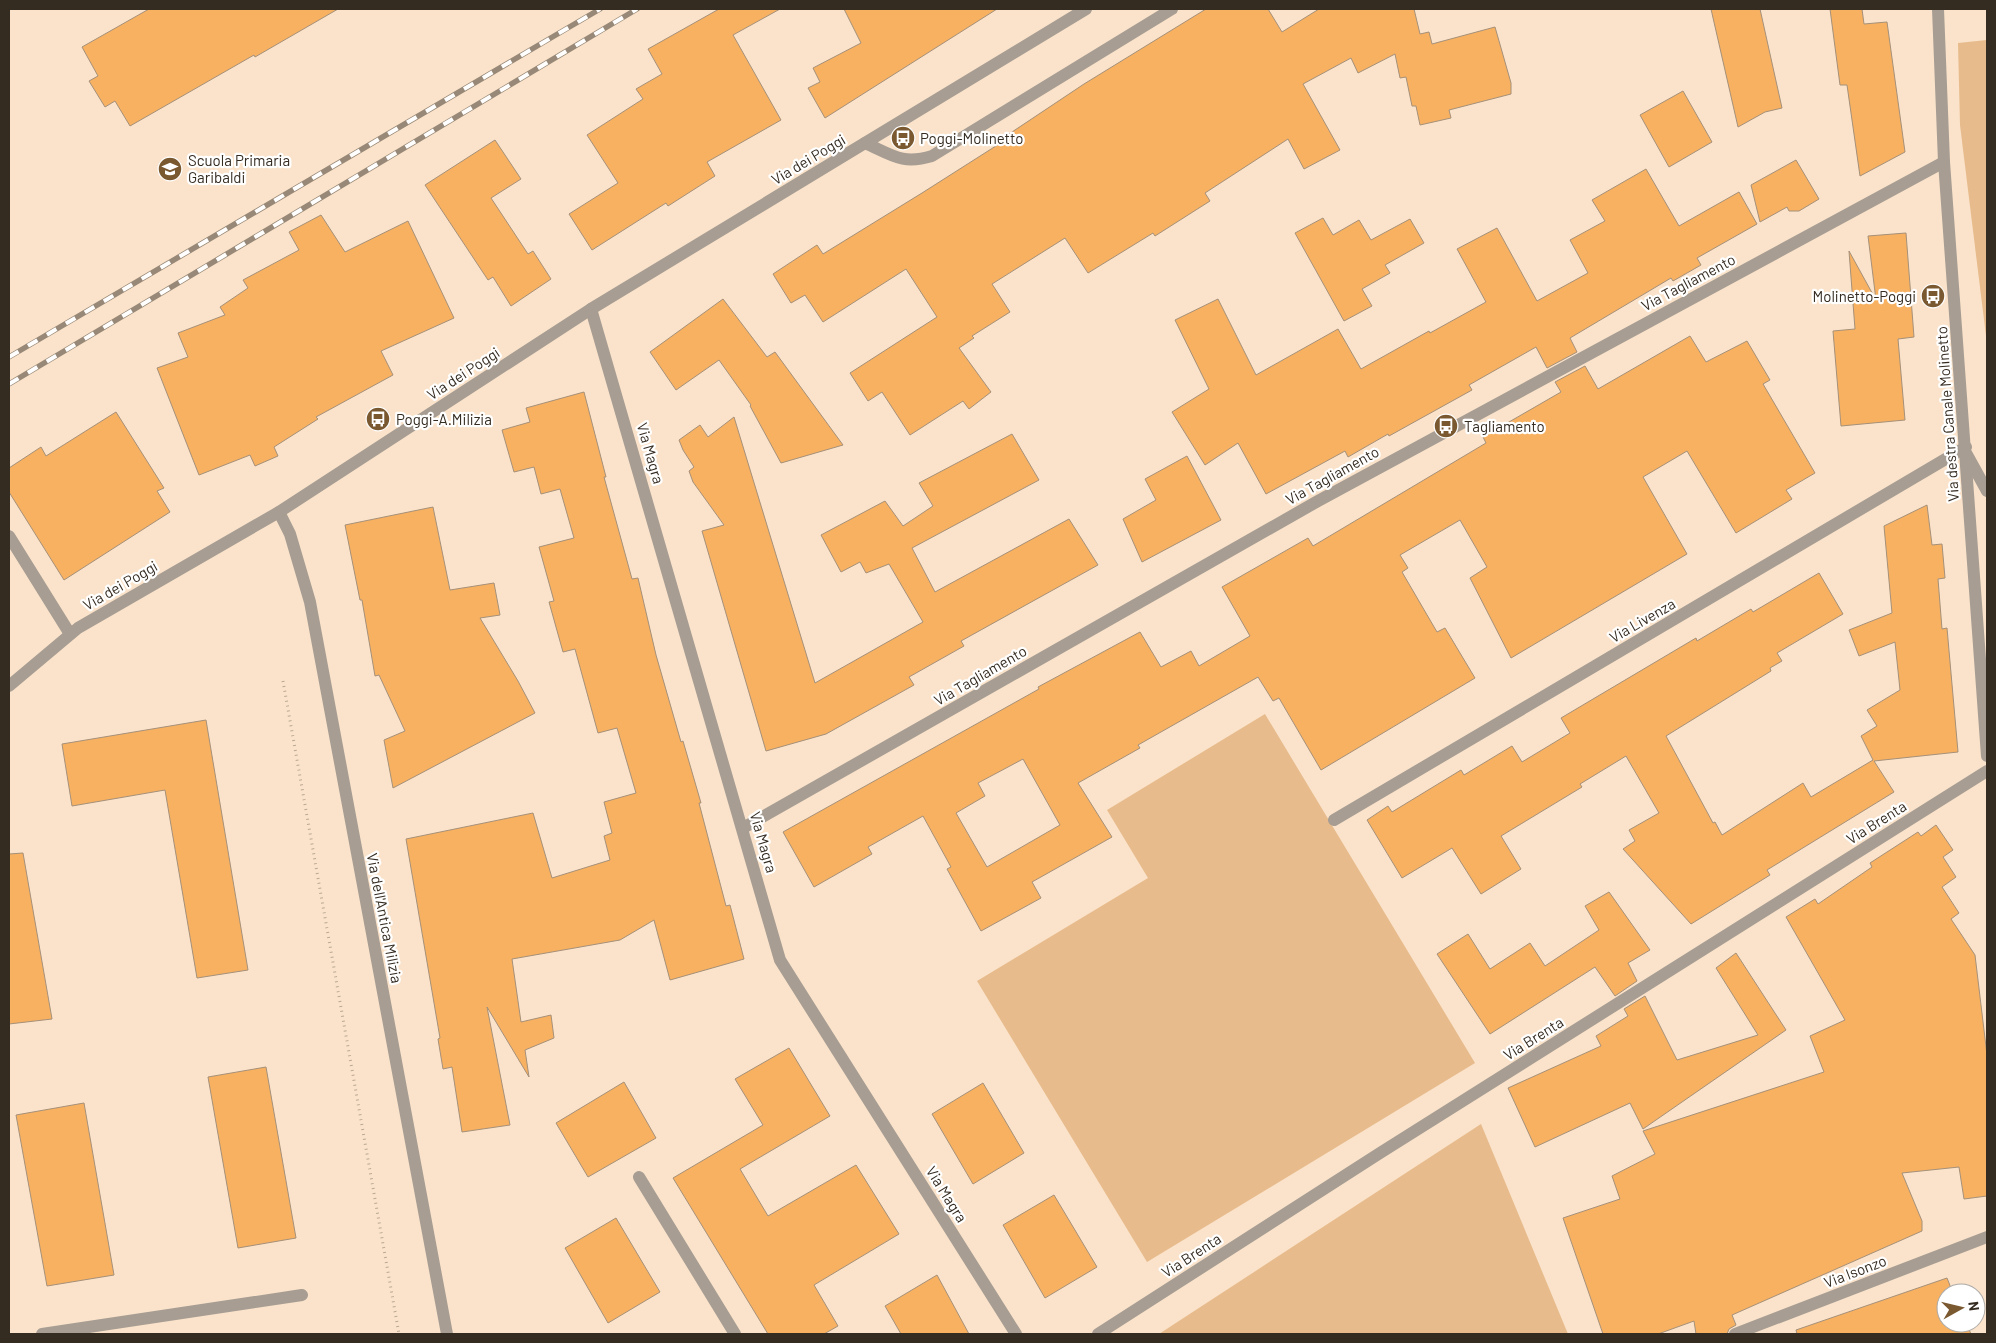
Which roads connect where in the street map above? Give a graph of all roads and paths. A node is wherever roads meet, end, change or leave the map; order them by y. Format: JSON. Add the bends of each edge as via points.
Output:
{"nodes":[{"id":1,"x":1086,"y":9,"type":"edge"},
{"id":2,"x":1172,"y":9,"type":"edge"},
{"id":3,"x":1938,"y":9,"type":"edge"},
{"id":4,"x":866,"y":143,"type":"junction"},
{"id":5,"x":1944,"y":162,"type":"junction"},
{"id":6,"x":591,"y":309,"type":"junction"},
{"id":7,"x":1966,"y":450,"type":"junction"},
{"id":8,"x":1987,"y":491,"type":"edge"},
{"id":9,"x":279,"y":512,"type":"junction"},
{"id":10,"x":9,"y":536,"type":"edge"},
{"id":11,"x":70,"y":634,"type":"junction"},
{"id":12,"x":283,"y":681,"type":"dead end"},
{"id":13,"x":9,"y":686,"type":"edge"},
{"id":14,"x":1987,"y":756,"type":"edge"},
{"id":15,"x":1987,"y":771,"type":"edge"},
{"id":16,"x":1334,"y":820,"type":"dead end"},
{"id":17,"x":742,"y":828,"type":"junction"},
{"id":18,"x":639,"y":1176,"type":"dead end"},
{"id":19,"x":1987,"y":1238,"type":"edge"},
{"id":20,"x":302,"y":1295,"type":"dead end"},
{"id":21,"x":42,"y":1334,"type":"edge"},
{"id":22,"x":399,"y":1334,"type":"edge"},
{"id":23,"x":447,"y":1334,"type":"edge"},
{"id":24,"x":735,"y":1334,"type":"edge"},
{"id":25,"x":1016,"y":1334,"type":"edge"},
{"id":26,"x":1098,"y":1334,"type":"edge"},
{"id":27,"x":1735,"y":1334,"type":"edge"}],
"edges":[{"from":1,"to":4,"type":"street","name":"Via dei Poggi"},
{"from":2,"to":4,"type":"street","name":"Via dei Poggi","via":[[932,156],[902,160]]},
{"from":3,"to":5,"type":"street","name":"Via destra Canale Molinetto"},
{"from":4,"to":6,"type":"street","name":"Via dei Poggi"},
{"from":5,"to":7,"type":"street","name":"Via destra Canale Molinetto"},
{"from":5,"to":17,"type":"street","name":"Via Tagliamento","via":[[1318,501]]},
{"from":6,"to":9,"type":"street","name":"Via dei Poggi"},
{"from":6,"to":17,"type":"street","name":"Via Magra"},
{"from":7,"to":8,"type":"street"},
{"from":7,"to":14,"type":"street","name":"Via destra Canale Molinetto"},
{"from":7,"to":16,"type":"street","name":"Via Livenza"},
{"from":9,"to":11,"type":"street","name":"Via dei Poggi"},
{"from":9,"to":23,"type":"street","name":"Via dell'Antica Milizia","via":[[290,534],[310,602]]},
{"from":10,"to":11,"type":"street"},
{"from":11,"to":13,"type":"street","name":"Via dei Poggi"},
{"from":12,"to":22,"type":"path"},
{"from":15,"to":26,"type":"street","name":"Via Brenta"},
{"from":17,"to":25,"type":"street","name":"Via Magra","via":[[780,960]]},
{"from":18,"to":24,"type":"street"},
{"from":19,"to":27,"type":"street","name":"Via Isonzo"},
{"from":20,"to":21,"type":"street"}]}
